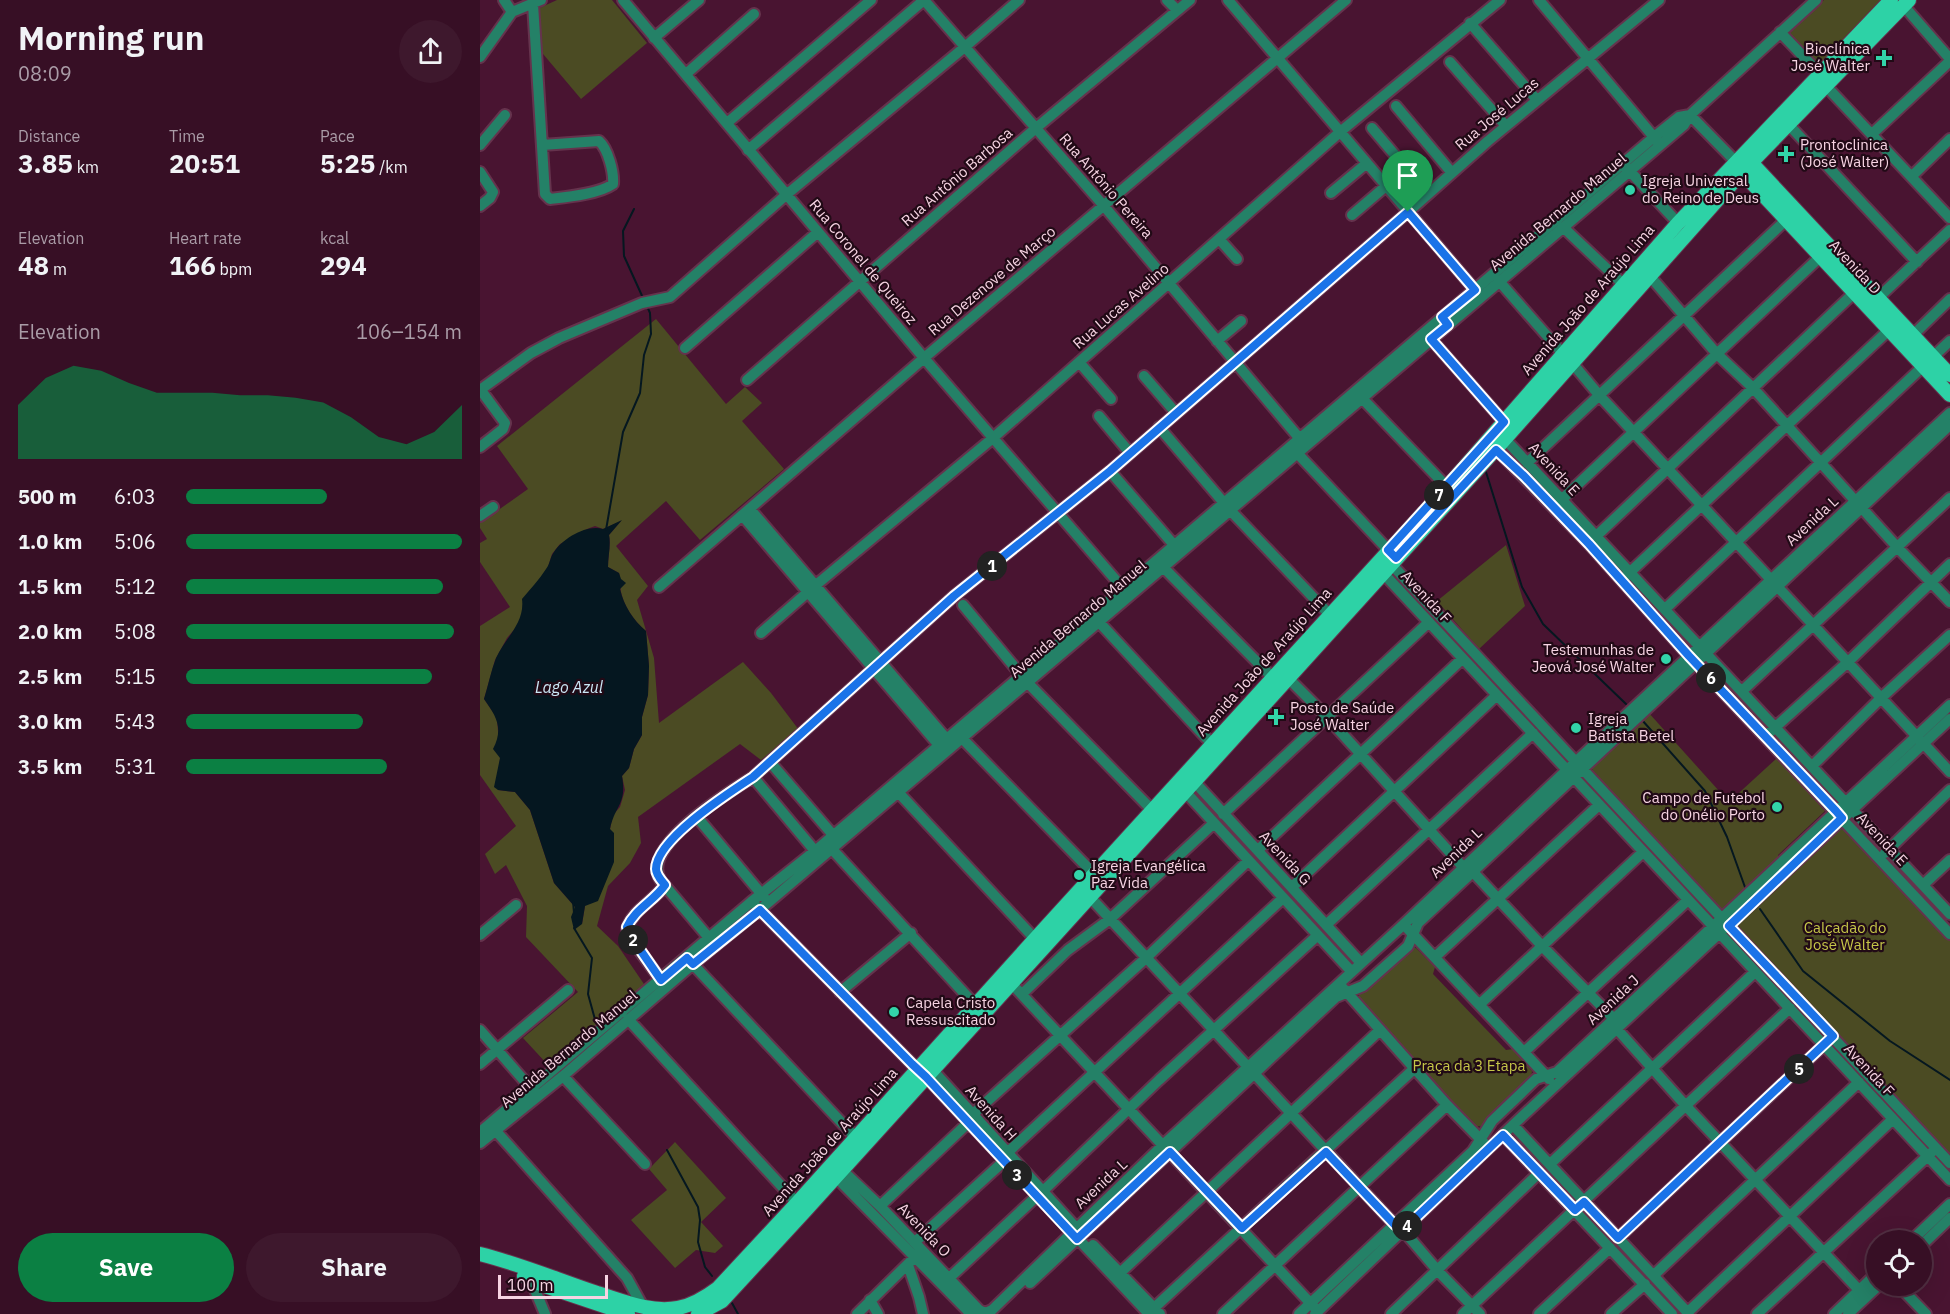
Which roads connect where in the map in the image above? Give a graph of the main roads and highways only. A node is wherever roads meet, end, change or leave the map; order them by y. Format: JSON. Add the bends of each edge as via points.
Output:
{"nodes":[{"id":1,"x":1901,"y":2,"type":"edge"},
{"id":2,"x":1823,"y":80,"type":"junction"},
{"id":3,"x":1744,"y":162,"type":"junction"},
{"id":4,"x":1928,"y":361,"type":"junction"},
{"id":5,"x":1950,"y":375,"type":"edge"},
{"id":6,"x":1950,"y":395,"type":"edge"},
{"id":7,"x":1387,"y":561,"type":"junction"},
{"id":8,"x":1306,"y":649,"type":"junction"},
{"id":9,"x":1291,"y":669,"type":"junction"},
{"id":10,"x":1185,"y":782,"type":"junction"},
{"id":11,"x":925,"y":1070,"type":"junction"},
{"id":12,"x":480,"y":1254,"type":"edge"},
{"id":13,"x":480,"y":1261,"type":"edge"},
{"id":14,"x":628,"y":1314,"type":"edge"},
{"id":15,"x":698,"y":1314,"type":"edge"}],
"edges":[{"from":1,"to":2,"type":"main road","name":"Avenida João de Araújo Lima"},
{"from":2,"to":3,"type":"main road","name":"Avenida João de Araújo Lima"},
{"from":2,"to":3,"type":"main road","name":"Avenida João de Araújo Lima","via":[[1789,125]]},
{"from":3,"to":4,"type":"main road","name":"Avenida D","via":[[1913,335]]},
{"from":3,"to":4,"type":"main road","name":"Avenida D","via":[[1750,181],[1890,330]]},
{"from":3,"to":7,"type":"main road","name":"Avenida João de Araújo Lima","via":[[1573,364],[1496,450]]},
{"from":3,"to":7,"type":"main road","name":"Avenida João de Araújo Lima","via":[[1678,223],[1623,284]]},
{"from":4,"to":5,"type":"main road","name":"Avenida D"},
{"from":4,"to":6,"type":"main road","name":"Avenida D"},
{"from":7,"to":8,"type":"main road","name":"Avenida João de Araújo Lima"},
{"from":7,"to":8,"type":"main road","name":"Avenida João de Araújo Lima","via":[[1330,615]]},
{"from":8,"to":9,"type":"main road","name":"Avenida João de Araújo Lima"},
{"from":9,"to":10,"type":"main road","name":"Avenida João de Araújo Lima"},
{"from":9,"to":10,"type":"main road","name":"Avenida João de Araújo Lima","via":[[1273,678],[1212,744]]},
{"from":10,"to":11,"type":"main road","name":"Avenida João de Araújo Lima","via":[[1089,896]]},
{"from":10,"to":11,"type":"main road","name":"Avenida João de Araújo Lima","via":[[1152,810],[975,1005]]},
{"from":11,"to":12,"type":"main road","name":"Avenida João de Araújo Lima","via":[[705,1298],[679,1308],[643,1307]]},
{"from":11,"to":15,"type":"main road","name":"Avenida João de Araújo Lima","via":[[839,1173],[722,1301]]},
{"from":13,"to":14,"type":"main road"}]}
